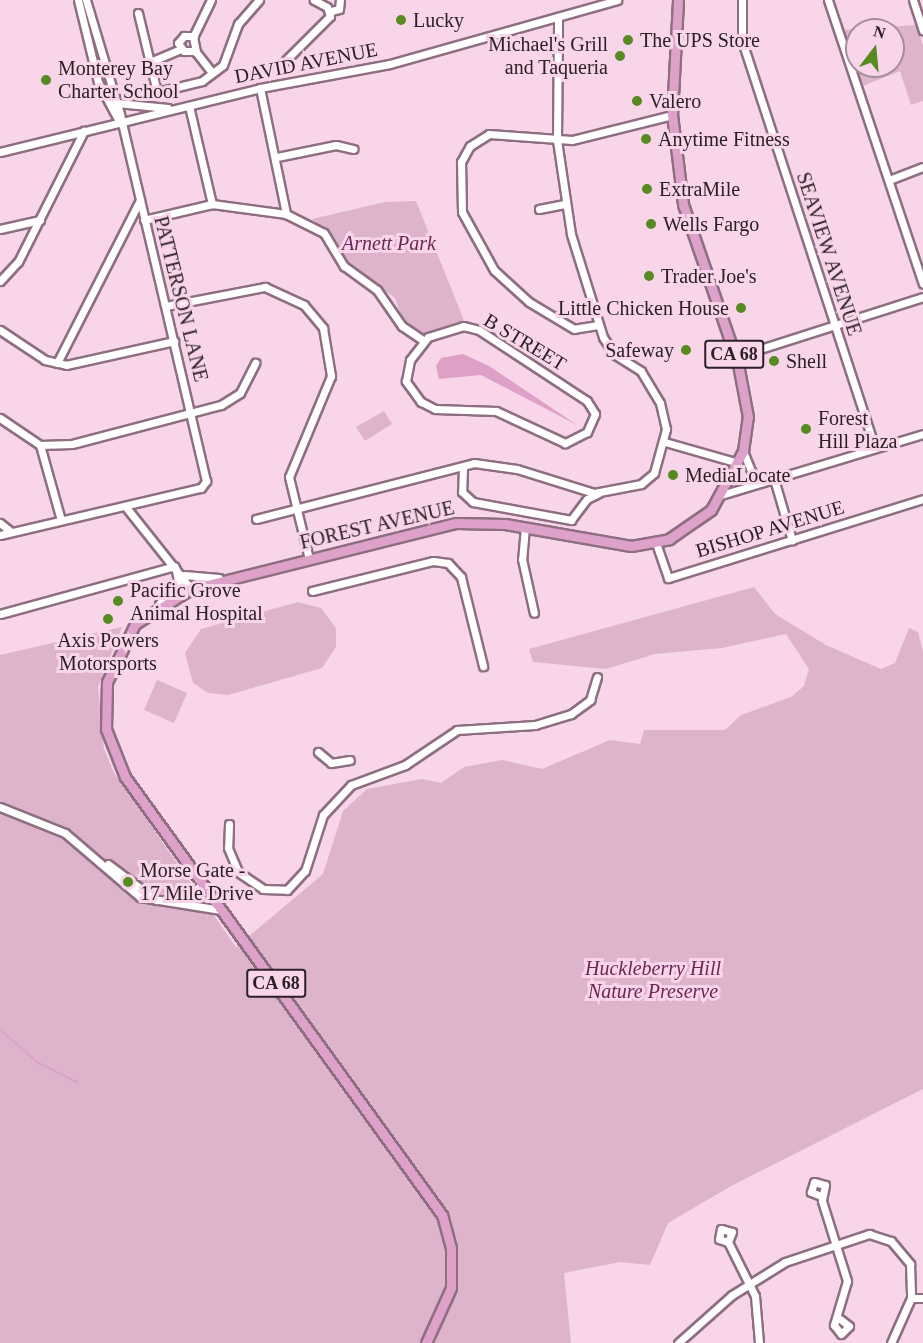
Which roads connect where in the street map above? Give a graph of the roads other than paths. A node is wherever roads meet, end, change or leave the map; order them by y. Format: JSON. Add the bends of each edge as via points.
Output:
{"nodes":[{"id":1,"x":78,"y":0,"type":"edge"},
{"id":2,"x":86,"y":0,"type":"edge"},
{"id":3,"x":211,"y":0,"type":"edge"},
{"id":4,"x":260,"y":0,"type":"edge"},
{"id":5,"x":314,"y":0,"type":"edge"},
{"id":6,"x":340,"y":0,"type":"edge"},
{"id":7,"x":617,"y":0,"type":"edge"},
{"id":8,"x":678,"y":0,"type":"edge"},
{"id":9,"x":742,"y":0,"type":"edge"},
{"id":10,"x":828,"y":0,"type":"edge"},
{"id":11,"x":913,"y":0,"type":"edge"},
{"id":12,"x":323,"y":1,"type":"edge"},
{"id":13,"x":331,"y":11,"type":"junction"},
{"id":14,"x":138,"y":12,"type":"dead end"},
{"id":15,"x":558,"y":17,"type":"junction"},
{"id":16,"x":922,"y":25,"type":"edge"},
{"id":17,"x":194,"y":36,"type":"junction"},
{"id":18,"x":181,"y":49,"type":"junction"},
{"id":19,"x":195,"y":50,"type":"junction"},
{"id":20,"x":286,"y":60,"type":"dead end"},
{"id":21,"x":150,"y":62,"type":"junction"},
{"id":22,"x":210,"y":70,"type":"junction"},
{"id":23,"x":260,"y":88,"type":"junction"},
{"id":24,"x":117,"y":103,"type":"junction"},
{"id":25,"x":189,"y":106,"type":"junction"},
{"id":26,"x":176,"y":109,"type":"junction"},
{"id":27,"x":672,"y":115,"type":"junction"},
{"id":28,"x":120,"y":123,"type":"junction"},
{"id":29,"x":84,"y":131,"type":"junction"},
{"id":30,"x":557,"y":140,"type":"junction"},
{"id":31,"x":354,"y":149,"type":"dead end"},
{"id":32,"x":0,"y":152,"type":"edge"},
{"id":33,"x":277,"y":157,"type":"junction"},
{"id":34,"x":923,"y":167,"type":"edge"},
{"id":35,"x":889,"y":180,"type":"junction"},
{"id":36,"x":140,"y":200,"type":"junction"},
{"id":37,"x":212,"y":204,"type":"junction"},
{"id":38,"x":565,"y":204,"type":"junction"},
{"id":39,"x":539,"y":209,"type":"dead end"},
{"id":40,"x":286,"y":214,"type":"junction"},
{"id":41,"x":40,"y":220,"type":"junction"},
{"id":42,"x":144,"y":220,"type":"junction"},
{"id":43,"x":0,"y":229,"type":"edge"},
{"id":44,"x":0,"y":281,"type":"edge"},
{"id":45,"x":923,"y":284,"type":"edge"},
{"id":46,"x":923,"y":297,"type":"edge"},
{"id":47,"x":166,"y":306,"type":"junction"},
{"id":48,"x":598,"y":325,"type":"junction"},
{"id":49,"x":836,"y":326,"type":"junction"},
{"id":50,"x":0,"y":330,"type":"edge"},
{"id":51,"x":423,"y":340,"type":"junction"},
{"id":52,"x":174,"y":341,"type":"junction"},
{"id":53,"x":735,"y":357,"type":"junction"},
{"id":54,"x":57,"y":363,"type":"junction"},
{"id":55,"x":255,"y":363,"type":"dead end"},
{"id":56,"x":192,"y":412,"type":"junction"},
{"id":57,"x":0,"y":418,"type":"edge"},
{"id":58,"x":923,"y":434,"type":"edge"},
{"id":59,"x":665,"y":442,"type":"junction"},
{"id":60,"x":40,"y":445,"type":"junction"},
{"id":61,"x":875,"y":448,"type":"junction"},
{"id":62,"x":743,"y":451,"type":"junction"},
{"id":63,"x":738,"y":463,"type":"junction"},
{"id":64,"x":462,"y":468,"type":"junction"},
{"id":65,"x":774,"y":478,"type":"junction"},
{"id":66,"x":579,"y":491,"type":"junction"},
{"id":67,"x":600,"y":493,"type":"junction"},
{"id":68,"x":721,"y":495,"type":"junction"},
{"id":69,"x":920,"y":500,"type":"edge"},
{"id":70,"x":125,"y":506,"type":"junction"},
{"id":71,"x":582,"y":506,"type":"junction"},
{"id":72,"x":295,"y":509,"type":"junction"},
{"id":73,"x":256,"y":519,"type":"dead end"},
{"id":74,"x":62,"y":520,"type":"junction"},
{"id":75,"x":0,"y":523,"type":"edge"},
{"id":76,"x":525,"y":527,"type":"junction"},
{"id":77,"x":11,"y":532,"type":"junction"},
{"id":78,"x":0,"y":535,"type":"edge"},
{"id":79,"x":792,"y":540,"type":"junction"},
{"id":80,"x":656,"y":543,"type":"junction"},
{"id":81,"x":309,"y":559,"type":"junction"},
{"id":82,"x":175,"y":566,"type":"junction"},
{"id":83,"x":181,"y":573,"type":"junction"},
{"id":84,"x":242,"y":576,"type":"junction"},
{"id":85,"x":191,"y":589,"type":"junction"},
{"id":86,"x":312,"y":591,"type":"dead end"},
{"id":87,"x":159,"y":604,"type":"junction"},
{"id":88,"x":534,"y":613,"type":"dead end"},
{"id":89,"x":0,"y":614,"type":"edge"},
{"id":90,"x":483,"y":666,"type":"dead end"},
{"id":91,"x":597,"y":677,"type":"dead end"},
{"id":92,"x":318,"y":752,"type":"dead end"},
{"id":93,"x":350,"y":760,"type":"dead end"},
{"id":94,"x":0,"y":807,"type":"edge"},
{"id":95,"x":229,"y":824,"type":"dead end"},
{"id":96,"x":203,"y":885,"type":"junction"},
{"id":97,"x":173,"y":903,"type":"junction"},
{"id":98,"x":223,"y":912,"type":"junction"},
{"id":99,"x":821,"y":1196,"type":"dead end"},
{"id":100,"x":839,"y":1240,"type":"junction"},
{"id":101,"x":729,"y":1242,"type":"dead end"},
{"id":102,"x":747,"y":1285,"type":"junction"},
{"id":103,"x":911,"y":1298,"type":"junction"},
{"id":104,"x":923,"y":1298,"type":"edge"},
{"id":105,"x":840,"y":1319,"type":"dead end"},
{"id":106,"x":426,"y":1343,"type":"edge"},
{"id":107,"x":678,"y":1343,"type":"edge"},
{"id":108,"x":759,"y":1343,"type":"edge"},
{"id":109,"x":891,"y":1343,"type":"edge"}],
"edges":[{"from":1,"to":28,"type":"street","via":[[98,82]]},
{"from":2,"to":24,"type":"street"},
{"from":3,"to":17,"type":"street","via":[[206,20]]},
{"from":4,"to":22,"type":"street","via":[[238,24],[225,62]]},
{"from":5,"to":12,"type":"street"},
{"from":6,"to":13,"type":"street","via":[[339,9]]},
{"from":7,"to":15,"type":"street","name":"DAVID AVENUE"},
{"from":8,"to":27,"type":"main road","name":"FOREST AVENUE","number":"CA 68"},
{"from":9,"to":49,"type":"street","name":"SEAVIEW AVENUE","via":[[742,41]]},
{"from":10,"to":35,"type":"street"},
{"from":11,"to":16,"type":"street"},
{"from":12,"to":13,"type":"street"},
{"from":13,"to":20,"type":"street","via":[[316,34]]},
{"from":14,"to":21,"type":"street"},
{"from":15,"to":23,"type":"street","name":"DAVID AVENUE","via":[[390,64]]},
{"from":15,"to":30,"type":"street"},
{"from":17,"to":18,"type":"street","via":[[182,37]]},
{"from":17,"to":19,"type":"street"},
{"from":18,"to":19,"type":"street"},
{"from":18,"to":21,"type":"street"},
{"from":19,"to":22,"type":"street"},
{"from":21,"to":22,"type":"street","via":[[157,92],[202,81]]},
{"from":23,"to":25,"type":"street","name":"DAVID AVENUE"},
{"from":23,"to":33,"type":"street"},
{"from":24,"to":26,"type":"street"},
{"from":24,"to":28,"type":"street"},
{"from":25,"to":26,"type":"street","name":"DAVID AVENUE"},
{"from":25,"to":37,"type":"street"},
{"from":26,"to":28,"type":"street","name":"DAVID AVENUE"},
{"from":27,"to":30,"type":"street"},
{"from":27,"to":53,"type":"main road","name":"FOREST AVENUE","number":"CA 68","via":[[683,204]]},
{"from":28,"to":29,"type":"street","name":"DAVID AVENUE"},
{"from":28,"to":36,"type":"street","name":"PATTERSON LANE"},
{"from":29,"to":32,"type":"street","name":"DAVID AVENUE"},
{"from":29,"to":41,"type":"street"},
{"from":30,"to":38,"type":"street"},
{"from":30,"to":48,"type":"street","via":[[504,132],[479,139],[461,162],[460,203],[479,249],[512,289],[574,329]]},
{"from":31,"to":33,"type":"street","via":[[336,145]]},
{"from":33,"to":40,"type":"street"},
{"from":34,"to":35,"type":"street"},
{"from":35,"to":45,"type":"street"},
{"from":36,"to":42,"type":"street","name":"PATTERSON LANE"},
{"from":36,"to":54,"type":"street"},
{"from":37,"to":40,"type":"street"},
{"from":37,"to":42,"type":"street"},
{"from":38,"to":39,"type":"street"},
{"from":38,"to":48,"type":"street"},
{"from":40,"to":51,"type":"street","via":[[324,233],[344,266],[377,290],[402,326]]},
{"from":41,"to":43,"type":"street"},
{"from":41,"to":44,"type":"street","via":[[18,262]]},
{"from":42,"to":47,"type":"street","name":"PATTERSON LANE"},
{"from":46,"to":49,"type":"street"},
{"from":47,"to":52,"type":"street","name":"PATTERSON LANE"},
{"from":47,"to":72,"type":"street","via":[[265,287],[294,299],[318,319],[332,368],[293,456],[289,486]]},
{"from":48,"to":59,"type":"street","via":[[614,354],[650,384],[664,417]]},
{"from":49,"to":53,"type":"street"},
{"from":49,"to":61,"type":"street","name":"SEAVIEW AVENUE"},
{"from":50,"to":54,"type":"street"},
{"from":51,"to":51,"type":"street","name":"B STREET","via":[[405,376],[410,390],[431,408],[496,411],[568,443],[587,432],[595,414],[575,393],[479,330],[447,328]]},
{"from":52,"to":54,"type":"street","via":[[78,366]]},
{"from":52,"to":56,"type":"street","name":"PATTERSON LANE"},
{"from":53,"to":62,"type":"main road","name":"FOREST AVENUE","number":"CA 68","via":[[748,417]]},
{"from":55,"to":56,"type":"street","via":[[246,385],[232,400]]},
{"from":56,"to":60,"type":"street","via":[[72,444]]},
{"from":56,"to":70,"type":"street","name":"PATTERSON LANE","via":[[206,483]]},
{"from":57,"to":60,"type":"street"},
{"from":58,"to":61,"type":"street"},
{"from":59,"to":63,"type":"street"},
{"from":59,"to":67,"type":"street","via":[[651,477]]},
{"from":60,"to":74,"type":"street"},
{"from":61,"to":65,"type":"street"},
{"from":62,"to":63,"type":"main road","name":"FOREST AVENUE","number":"CA 68"},
{"from":62,"to":65,"type":"street","via":[[753,476]]},
{"from":63,"to":68,"type":"main road","name":"FOREST AVENUE","number":"CA 68"},
{"from":64,"to":66,"type":"street","via":[[474,463],[506,466]]},
{"from":64,"to":71,"type":"street","via":[[462,492],[473,502],[567,519]]},
{"from":64,"to":72,"type":"street","via":[[447,467]]},
{"from":65,"to":68,"type":"street"},
{"from":65,"to":79,"type":"street"},
{"from":66,"to":67,"type":"street"},
{"from":66,"to":71,"type":"street"},
{"from":67,"to":71,"type":"street"},
{"from":68,"to":80,"type":"main road","name":"FOREST AVENUE","number":"CA 68","via":[[705,516]]},
{"from":69,"to":79,"type":"street","name":"BISHOP AVENUE"},
{"from":70,"to":74,"type":"street"},
{"from":70,"to":82,"type":"street"},
{"from":72,"to":73,"type":"street"},
{"from":72,"to":81,"type":"street"},
{"from":74,"to":77,"type":"street"},
{"from":75,"to":77,"type":"street"},
{"from":76,"to":80,"type":"main road","name":"FOREST AVENUE","number":"CA 68","via":[[619,546]]},
{"from":76,"to":81,"type":"main road","name":"FOREST AVENUE","number":"CA 68","via":[[456,523]]},
{"from":76,"to":88,"type":"street","via":[[522,559]]},
{"from":77,"to":78,"type":"street"},
{"from":79,"to":80,"type":"street","name":"BISHOP AVENUE","via":[[668,578]]},
{"from":81,"to":84,"type":"main road","name":"FOREST AVENUE","number":"CA 68"},
{"from":82,"to":83,"type":"street"},
{"from":82,"to":87,"type":"street","via":[[178,582]]},
{"from":82,"to":89,"type":"street"},
{"from":83,"to":84,"type":"street","via":[[192,580]]},
{"from":83,"to":85,"type":"street"},
{"from":84,"to":85,"type":"main road","name":"FOREST AVENUE","number":"CA 68"},
{"from":85,"to":87,"type":"main road","name":"FOREST AVENUE","number":"CA 68"},
{"from":86,"to":90,"type":"street","via":[[433,561],[448,563],[461,577]]},
{"from":87,"to":96,"type":"main road","name":"FOREST AVENUE","number":"CA 68","via":[[135,624],[107,682],[110,747],[125,777]]},
{"from":91,"to":95,"type":"street","via":[[590,700],[571,714],[535,725],[457,730],[405,765],[351,785],[322,815],[306,871],[287,890],[262,889],[238,872],[228,848]]},
{"from":92,"to":93,"type":"street","via":[[331,764]]},
{"from":94,"to":97,"type":"street","via":[[47,824],[159,902]]},
{"from":96,"to":97,"type":"street"},
{"from":96,"to":98,"type":"main road","number":"CA 68"},
{"from":97,"to":98,"type":"street","via":[[206,904]]},
{"from":98,"to":106,"type":"main road","number":"CA 68","via":[[442,1215],[451,1248],[451,1288]]},
{"from":99,"to":100,"type":"street"},
{"from":100,"to":102,"type":"street"},
{"from":100,"to":103,"type":"street","via":[[868,1234],[891,1241],[910,1264]]},
{"from":100,"to":105,"type":"street","via":[[847,1281]]},
{"from":101,"to":102,"type":"street"},
{"from":102,"to":107,"type":"street"},
{"from":102,"to":108,"type":"street","via":[[759,1313]]},
{"from":103,"to":104,"type":"street"},
{"from":103,"to":109,"type":"street"}]}
